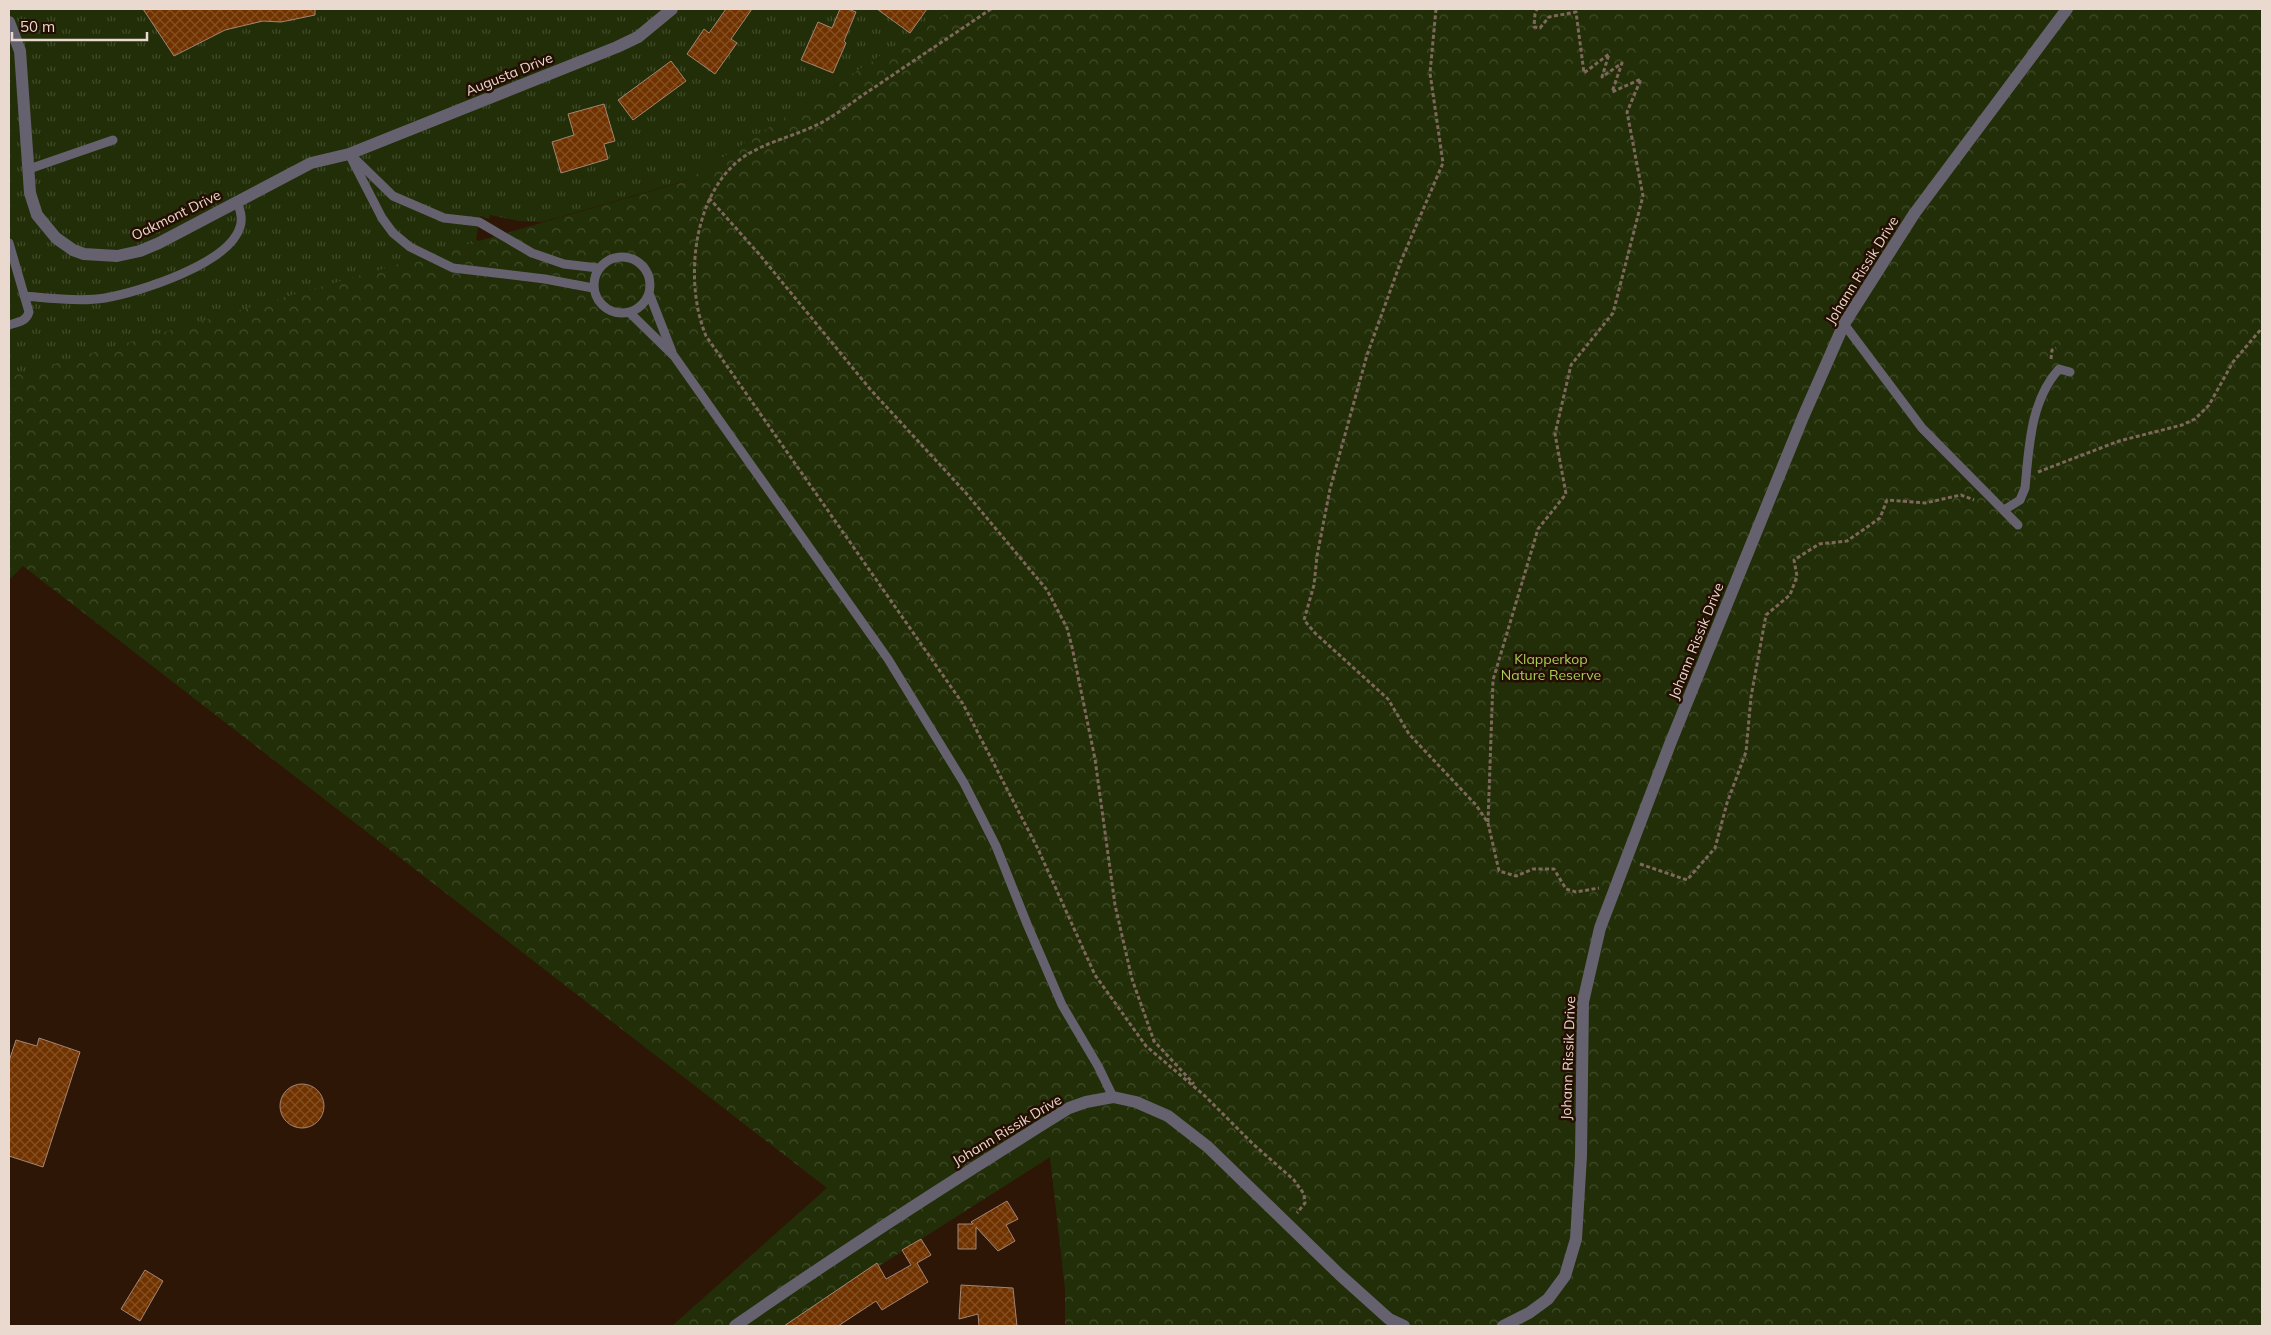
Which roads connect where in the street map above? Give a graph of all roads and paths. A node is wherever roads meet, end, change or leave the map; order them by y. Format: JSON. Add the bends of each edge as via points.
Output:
{"nodes":[{"id":1,"x":672,"y":9,"type":"edge"},
{"id":2,"x":992,"y":9,"type":"edge"},
{"id":3,"x":1436,"y":9,"type":"edge"},
{"id":4,"x":1537,"y":9,"type":"edge"},
{"id":5,"x":2067,"y":9,"type":"edge"},
{"id":6,"x":9,"y":22,"type":"edge"},
{"id":7,"x":113,"y":140,"type":"dead end"},
{"id":8,"x":349,"y":154,"type":"junction"},
{"id":9,"x":29,"y":169,"type":"junction"},
{"id":10,"x":709,"y":198,"type":"junction"},
{"id":11,"x":238,"y":201,"type":"junction"},
{"id":12,"x":9,"y":243,"type":"edge"},
{"id":13,"x":598,"y":268,"type":"junction"},
{"id":14,"x":18,"y":275,"type":"junction"},
{"id":15,"x":9,"y":278,"type":"edge"},
{"id":16,"x":593,"y":288,"type":"junction"},
{"id":17,"x":649,"y":293,"type":"junction"},
{"id":18,"x":24,"y":296,"type":"junction"},
{"id":19,"x":629,"y":312,"type":"junction"},
{"id":20,"x":1844,"y":324,"type":"junction"},
{"id":21,"x":9,"y":325,"type":"edge"},
{"id":22,"x":2262,"y":328,"type":"edge"},
{"id":23,"x":674,"y":356,"type":"junction"},
{"id":24,"x":2070,"y":372,"type":"dead end"},
{"id":25,"x":2026,"y":477,"type":"junction"},
{"id":26,"x":1978,"y":501,"type":"dead end"},
{"id":27,"x":2004,"y":510,"type":"junction"},
{"id":28,"x":2018,"y":525,"type":"dead end"},
{"id":29,"x":1488,"y":823,"type":"junction"},
{"id":30,"x":1637,"y":863,"type":"dead end"},
{"id":31,"x":1616,"y":885,"type":"junction"},
{"id":32,"x":1205,"y":1096,"type":"junction"},
{"id":33,"x":1113,"y":1097,"type":"junction"},
{"id":34,"x":1287,"y":1222,"type":"junction"},
{"id":35,"x":735,"y":1326,"type":"edge"},
{"id":36,"x":1404,"y":1326,"type":"edge"},
{"id":37,"x":1503,"y":1326,"type":"edge"}],
"edges":[{"from":1,"to":8,"type":"street","name":"Augusta Drive","via":[[638,37],[617,47]]},
{"from":2,"to":10,"type":"path","via":[[830,118],[742,158]]},
{"from":3,"to":29,"type":"path","via":[[1430,73],[1443,163],[1401,261],[1367,355],[1330,489],[1314,585],[1304,620],[1388,699],[1409,734],[1476,805]]},
{"from":4,"to":29,"type":"path","via":[[1534,27],[1540,28],[1549,17],[1576,12],[1584,73],[1609,54],[1602,77],[1622,63],[1612,92],[1641,79],[1627,112],[1643,196],[1613,313],[1571,365],[1555,434],[1566,494],[1538,528],[1493,680]]},
{"from":5,"to":20,"type":"street","name":"Johann Rissik Drive","via":[[1914,214]]},
{"from":6,"to":9,"type":"street","name":"Oakmont Drive","via":[[20,51]]},
{"from":7,"to":9,"type":"lane"},
{"from":8,"to":11,"type":"street","name":"Oakmont Drive","via":[[311,163]]},
{"from":8,"to":13,"type":"lane","via":[[393,196],[444,218],[479,222],[532,253],[564,264]]},
{"from":8,"to":16,"type":"lane","via":[[382,218],[393,233],[410,247],[453,268],[545,278]]},
{"from":9,"to":11,"type":"street","name":"Oakmont Drive","via":[[30,193],[37,215],[45,226],[65,245],[94,256],[140,251]]},
{"from":10,"to":32,"type":"path","via":[[696,244],[697,310],[706,336],[963,704],[1038,849],[1095,975],[1146,1046]]},
{"from":10,"to":32,"type":"path","via":[[870,389],[966,493],[1047,590],[1057,607],[1067,628],[1095,759],[1115,904],[1132,979],[1154,1041]]},
{"from":11,"to":18,"type":"lane","via":[[241,224],[232,241],[213,257],[180,275],[103,298]]},
{"from":12,"to":14,"type":"lane"},
{"from":13,"to":16,"type":"lane"},
{"from":13,"to":17,"type":"lane","via":[[616,257],[635,260],[648,274]]},
{"from":14,"to":15,"type":"lane"},
{"from":14,"to":18,"type":"lane"},
{"from":16,"to":19,"type":"lane","via":[[596,297],[610,311]]},
{"from":17,"to":19,"type":"lane","via":[[638,308]]},
{"from":17,"to":23,"type":"lane"},
{"from":18,"to":21,"type":"lane","via":[[28,318]]},
{"from":19,"to":23,"type":"lane"},
{"from":20,"to":27,"type":"lane","via":[[1922,428]]},
{"from":20,"to":31,"type":"street","name":"Johann Rissik Drive","via":[[1799,426]]},
{"from":22,"to":25,"type":"path","via":[[2233,362],[2210,405],[2196,419],[2119,442]]},
{"from":23,"to":33,"type":"lane","via":[[888,659],[964,783],[996,846],[1062,1005]]},
{"from":24,"to":25,"type":"lane","via":[[2059,369],[2044,390],[2036,411]]},
{"from":25,"to":27,"type":"lane","via":[[2020,500]]},
{"from":26,"to":30,"type":"path","via":[[1961,495],[1924,503],[1886,500],[1880,518],[1847,541],[1819,544],[1794,560],[1797,576],[1790,594],[1766,615],[1751,697],[1746,752],[1715,848],[1687,880]]},
{"from":27,"to":28,"type":"lane"},
{"from":29,"to":31,"type":"path","via":[[1499,871],[1516,876],[1533,869],[1554,869],[1566,889],[1576,892]]},
{"from":31,"to":37,"type":"street","name":"Johann Rissik Drive","via":[[1600,928],[1584,1002],[1576,1239],[1565,1276],[1548,1299]]},
{"from":32,"to":34,"type":"path","via":[[1294,1180],[1304,1194],[1305,1203]]},
{"from":33,"to":34,"type":"street","name":"Johann Rissik Drive","via":[[1136,1102],[1168,1116],[1208,1148]]},
{"from":33,"to":35,"type":"street","name":"Johann Rissik Drive","via":[[1069,1108],[949,1182]]},
{"from":34,"to":36,"type":"street","name":"Johann Rissik Drive","via":[[1390,1319]]}]}
